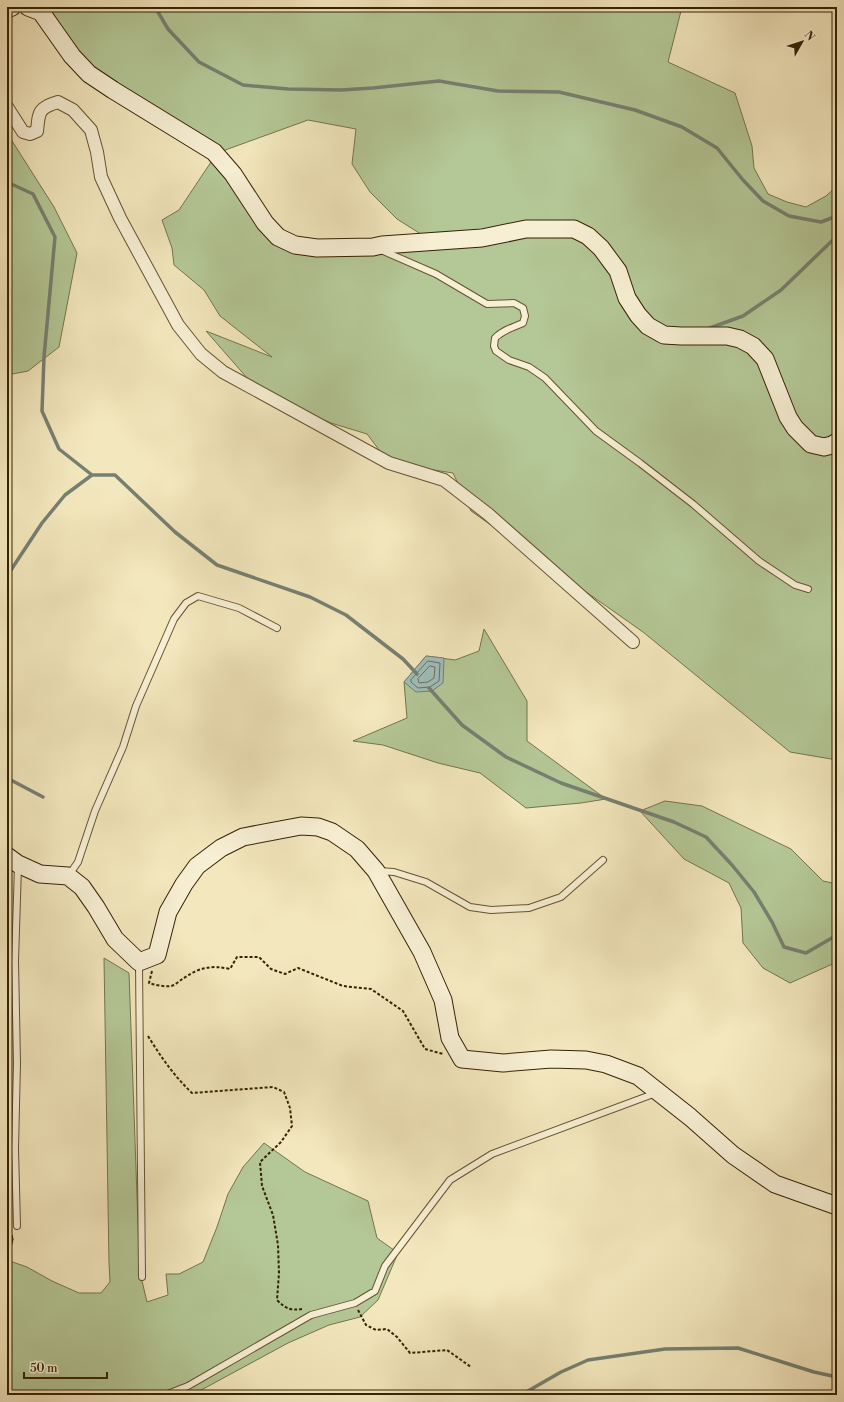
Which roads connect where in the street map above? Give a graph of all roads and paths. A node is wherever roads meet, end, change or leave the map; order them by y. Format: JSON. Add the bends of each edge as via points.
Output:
{"nodes":[{"id":1,"x":12,"y":7,"type":"edge"},
{"id":2,"x":28,"y":7,"type":"edge"},
{"id":3,"x":7,"y":9,"type":"edge"},
{"id":4,"x":7,"y":107,"type":"edge"},
{"id":5,"x":373,"y":247,"type":"junction"},
{"id":6,"x":837,"y":442,"type":"edge"},
{"id":7,"x":808,"y":589,"type":"dead end"},
{"id":8,"x":277,"y":628,"type":"dead end"},
{"id":9,"x":633,"y":642,"type":"dead end"},
{"id":10,"x":13,"y":860,"type":"edge"},
{"id":11,"x":603,"y":860,"type":"dead end"},
{"id":12,"x":376,"y":872,"type":"junction"},
{"id":13,"x":68,"y":876,"type":"junction"},
{"id":14,"x":157,"y":955,"type":"junction"},
{"id":15,"x":139,"y":962,"type":"junction"},
{"id":16,"x":140,"y":1020,"type":"junction"},
{"id":17,"x":462,"y":1059,"type":"junction"},
{"id":18,"x":658,"y":1092,"type":"junction"},
{"id":19,"x":837,"y":1206,"type":"edge"},
{"id":20,"x":17,"y":1226,"type":"dead end"},
{"id":21,"x":142,"y":1277,"type":"dead end"},
{"id":22,"x":355,"y":1303,"type":"junction"},
{"id":23,"x":302,"y":1309,"type":"dead end"},
{"id":24,"x":471,"y":1367,"type":"dead end"},
{"id":25,"x":165,"y":1395,"type":"edge"}],
"edges":[{"from":1,"to":3,"type":"street"},
{"from":2,"to":5,"type":"street","via":[[41,12],[72,56],[90,74],[214,152],[233,174],[264,223],[278,237],[295,245],[317,248]]},
{"from":4,"to":9,"type":"street","via":[[23,132],[30,134],[37,131],[39,114],[46,106],[58,102],[73,110],[91,130],[101,177],[120,218],[178,325],[201,354],[223,372],[389,463],[444,480],[488,514]]},
{"from":5,"to":6,"type":"street","via":[[382,244],[482,238],[526,229],[574,229],[588,236],[601,248],[618,271],[627,298],[648,326],[664,335],[727,336],[753,346],[765,359],[788,417],[795,428],[811,444],[824,447]]},
{"from":5,"to":7,"type":"lane","via":[[436,274],[487,304],[514,303],[523,308],[523,322],[503,330],[495,338],[496,351],[509,360],[529,366],[545,378],[596,431],[693,504],[760,561],[794,585]]},
{"from":8,"to":13,"type":"lane","via":[[239,608],[198,596],[186,603],[174,619],[136,706],[123,747],[95,811],[78,862]]},
{"from":10,"to":13,"type":"street","via":[[40,874]]},
{"from":10,"to":20,"type":"lane"},
{"from":11,"to":12,"type":"lane","via":[[561,897],[529,908],[491,910],[470,907],[426,882],[394,872]]},
{"from":12,"to":14,"type":"street","via":[[357,849],[332,832],[318,827],[301,826],[243,837],[221,848],[197,866],[168,912]]},
{"from":12,"to":17,"type":"street","via":[[422,952],[443,1000],[450,1038]]},
{"from":13,"to":15,"type":"street","via":[[82,887],[115,939]]},
{"from":14,"to":15,"type":"street"},
{"from":14,"to":17,"type":"path","via":[[149,983],[162,986],[173,986],[199,969],[217,966],[230,969],[237,957],[259,957],[271,969],[285,974],[298,968],[344,986],[370,989],[402,1011],[425,1049]]},
{"from":15,"to":16,"type":"lane"},
{"from":16,"to":21,"type":"lane"},
{"from":16,"to":23,"type":"path","via":[[141,1026],[161,1056],[180,1082],[192,1093],[273,1087],[284,1092],[290,1108],[292,1126],[281,1142],[260,1162],[261,1180],[273,1215],[278,1245],[277,1300],[286,1308]]},
{"from":17,"to":18,"type":"street","via":[[503,1063],[551,1059],[586,1060],[606,1064],[638,1076]]},
{"from":18,"to":19,"type":"street","via":[[733,1155],[775,1184]]},
{"from":18,"to":22,"type":"lane","via":[[492,1154],[450,1180],[385,1266],[375,1291]]},
{"from":22,"to":24,"type":"path","via":[[366,1325],[376,1330],[387,1329],[410,1353],[447,1350]]},
{"from":22,"to":25,"type":"lane","via":[[311,1316],[188,1386]]}]}
